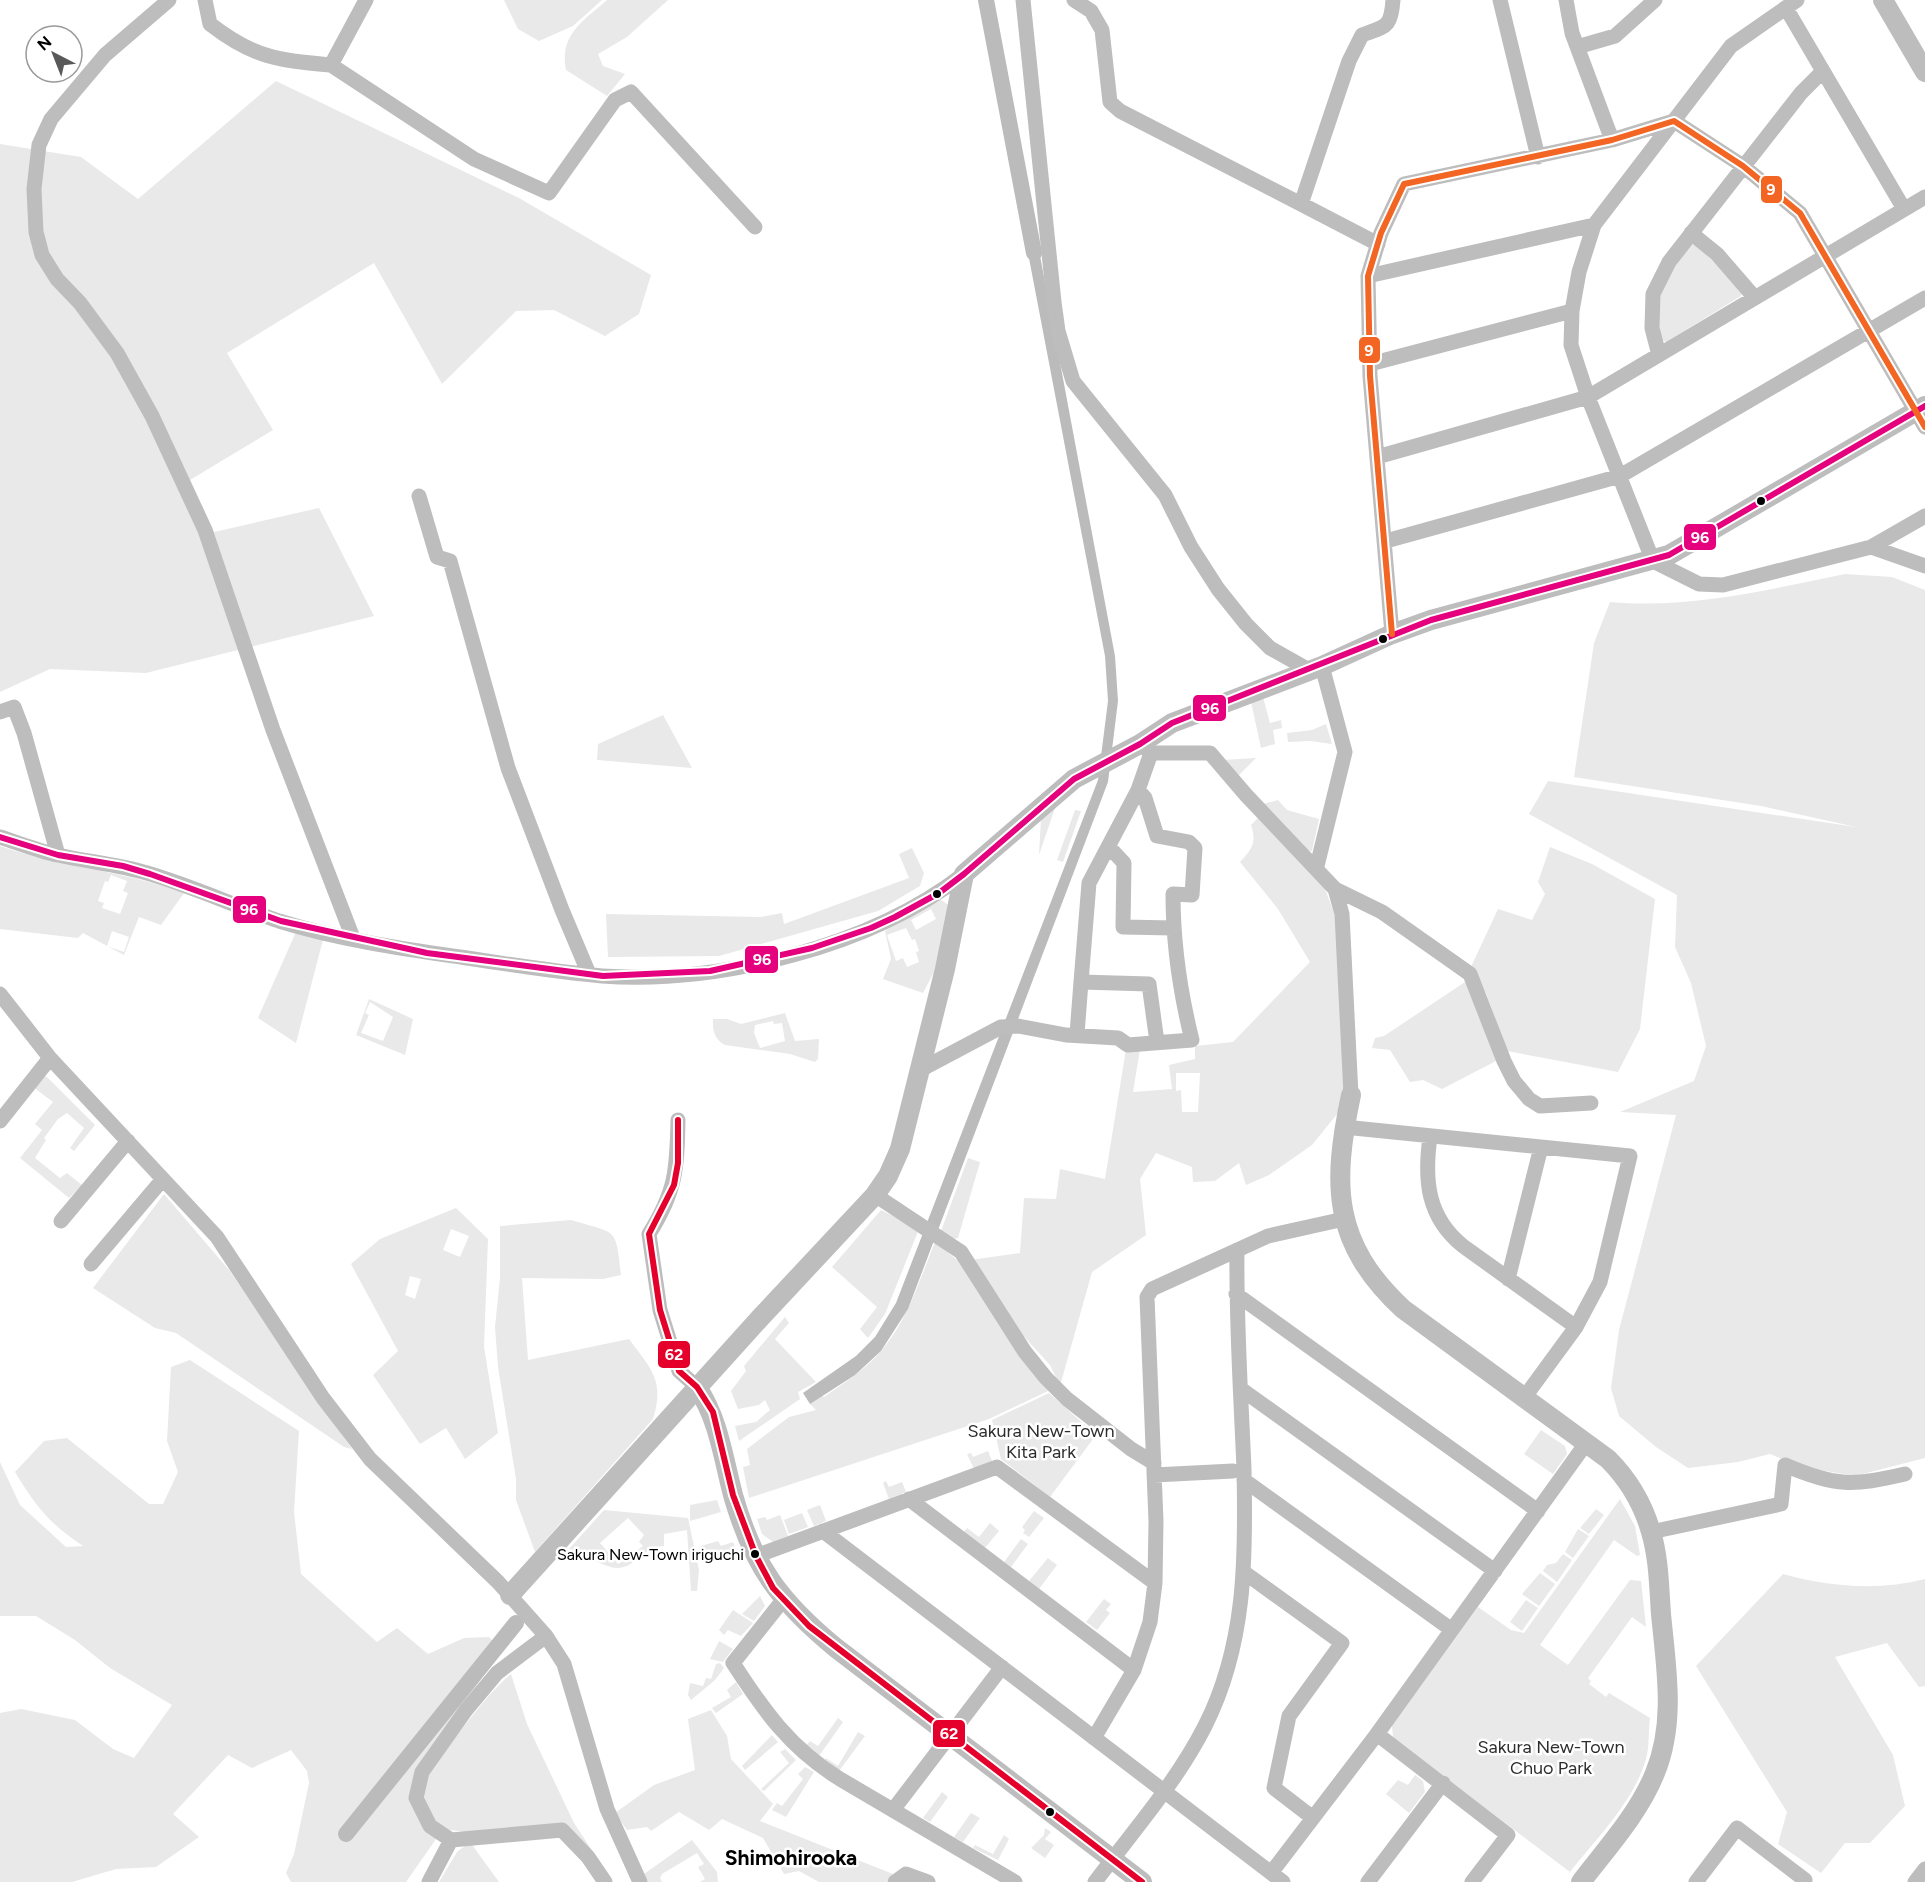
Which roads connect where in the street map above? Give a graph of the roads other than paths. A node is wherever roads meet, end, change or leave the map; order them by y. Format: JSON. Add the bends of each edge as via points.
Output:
{"nodes":[{"id":1,"x":169,"y":0,"type":"edge"},
{"id":2,"x":206,"y":0,"type":"edge"},
{"id":3,"x":366,"y":0,"type":"edge"},
{"id":4,"x":1023,"y":0,"type":"edge"},
{"id":5,"x":1074,"y":0,"type":"edge"},
{"id":6,"x":1393,"y":0,"type":"edge"},
{"id":7,"x":1500,"y":0,"type":"edge"},
{"id":8,"x":1566,"y":0,"type":"edge"},
{"id":9,"x":1656,"y":0,"type":"edge"},
{"id":10,"x":1883,"y":0,"type":"edge"},
{"id":11,"x":1791,"y":4,"type":"edge"},
{"id":12,"x":1577,"y":47,"type":"junction"},
{"id":13,"x":332,"y":64,"type":"junction"},
{"id":14,"x":1823,"y":71,"type":"junction"},
{"id":15,"x":1925,"y":72,"type":"edge"},
{"id":16,"x":1674,"y":121,"type":"junction"},
{"id":17,"x":1612,"y":140,"type":"junction"},
{"id":18,"x":1538,"y":158,"type":"junction"},
{"id":19,"x":1743,"y":166,"type":"junction"},
{"id":20,"x":1925,"y":197,"type":"edge"},
{"id":21,"x":1301,"y":204,"type":"junction"},
{"id":22,"x":1904,"y":209,"type":"junction"},
{"id":23,"x":1594,"y":225,"type":"junction"},
{"id":24,"x":755,"y":227,"type":"dead end"},
{"id":25,"x":1691,"y":233,"type":"junction"},
{"id":26,"x":1378,"y":244,"type":"junction"},
{"id":27,"x":1826,"y":256,"type":"junction"},
{"id":28,"x":1368,"y":276,"type":"junction"},
{"id":29,"x":1755,"y":298,"type":"junction"},
{"id":30,"x":1925,"y":298,"type":"edge"},
{"id":31,"x":1572,"y":311,"type":"junction"},
{"id":32,"x":1869,"y":330,"type":"junction"},
{"id":33,"x":1659,"y":355,"type":"junction"},
{"id":34,"x":1370,"y":364,"type":"junction"},
{"id":35,"x":1588,"y":397,"type":"junction"},
{"id":36,"x":1922,"y":415,"type":"edge"},
{"id":37,"x":1377,"y":457,"type":"junction"},
{"id":38,"x":1620,"y":476,"type":"junction"},
{"id":39,"x":419,"y":496,"type":"dead end"},
{"id":40,"x":1925,"y":516,"type":"edge"},
{"id":41,"x":1386,"y":541,"type":"junction"},
{"id":42,"x":1871,"y":547,"type":"junction"},
{"id":43,"x":1653,"y":561,"type":"junction"},
{"id":44,"x":1925,"y":566,"type":"edge"},
{"id":45,"x":1392,"y":634,"type":"junction"},
{"id":46,"x":1316,"y":668,"type":"junction"},
{"id":47,"x":0,"y":712,"type":"edge"},
{"id":48,"x":1145,"y":749,"type":"junction"},
{"id":49,"x":1138,"y":789,"type":"junction"},
{"id":50,"x":0,"y":837,"type":"edge"},
{"id":51,"x":1110,"y":848,"type":"junction"},
{"id":52,"x":58,"y":855,"type":"junction"},
{"id":53,"x":1317,"y":866,"type":"junction"},
{"id":54,"x":964,"y":874,"type":"junction"},
{"id":55,"x":1335,"y":889,"type":"junction"},
{"id":56,"x":1173,"y":928,"type":"junction"},
{"id":57,"x":353,"y":939,"type":"junction"},
{"id":58,"x":589,"y":974,"type":"junction"},
{"id":59,"x":1081,"y":982,"type":"junction"},
{"id":60,"x":0,"y":994,"type":"edge"},
{"id":61,"x":1077,"y":1034,"type":"junction"},
{"id":62,"x":1157,"y":1042,"type":"junction"},
{"id":63,"x":50,"y":1058,"type":"junction"},
{"id":64,"x":918,"y":1071,"type":"junction"},
{"id":65,"x":1351,"y":1095,"type":"joint"},
{"id":66,"x":1591,"y":1103,"type":"dead end"},
{"id":67,"x":678,"y":1120,"type":"dead end"},
{"id":68,"x":0,"y":1121,"type":"edge"},
{"id":69,"x":1344,"y":1127,"type":"junction"},
{"id":70,"x":1430,"y":1137,"type":"junction"},
{"id":71,"x":128,"y":1141,"type":"junction"},
{"id":72,"x":1541,"y":1147,"type":"junction"},
{"id":73,"x":163,"y":1179,"type":"junction"},
{"id":74,"x":875,"y":1196,"type":"junction"},
{"id":75,"x":1344,"y":1219,"type":"junction"},
{"id":76,"x":61,"y":1221,"type":"dead end"},
{"id":77,"x":1237,"y":1250,"type":"junction"},
{"id":78,"x":92,"y":1264,"type":"dead end"},
{"id":79,"x":1508,"y":1279,"type":"junction"},
{"id":80,"x":1236,"y":1294,"type":"junction"},
{"id":81,"x":1576,"y":1327,"type":"junction"},
{"id":82,"x":697,"y":1387,"type":"junction"},
{"id":83,"x":1241,"y":1389,"type":"junction"},
{"id":84,"x":1524,"y":1398,"type":"junction"},
{"id":85,"x":1587,"y":1442,"type":"junction"},
{"id":86,"x":1154,"y":1469,"type":"junction"},
{"id":87,"x":1905,"y":1474,"type":"dead end"},
{"id":88,"x":1239,"y":1476,"type":"junction"},
{"id":89,"x":909,"y":1499,"type":"junction"},
{"id":90,"x":1538,"y":1510,"type":"junction"},
{"id":91,"x":823,"y":1531,"type":"junction"},
{"id":92,"x":1651,"y":1532,"type":"junction"},
{"id":93,"x":756,"y":1556,"type":"junction"},
{"id":94,"x":1495,"y":1571,"type":"junction"},
{"id":95,"x":1245,"y":1574,"type":"junction"},
{"id":96,"x":1155,"y":1583,"type":"junction"},
{"id":97,"x":510,"y":1595,"type":"junction"},
{"id":98,"x":783,"y":1600,"type":"junction"},
{"id":99,"x":1452,"y":1630,"type":"junction"},
{"id":100,"x":546,"y":1636,"type":"junction"},
{"id":101,"x":1002,"y":1667,"type":"junction"},
{"id":102,"x":1134,"y":1670,"type":"junction"},
{"id":103,"x":950,"y":1734,"type":"junction"},
{"id":104,"x":1377,"y":1734,"type":"junction"},
{"id":105,"x":1094,"y":1738,"type":"junction"},
{"id":106,"x":1443,"y":1783,"type":"junction"},
{"id":107,"x":1164,"y":1792,"type":"junction"},
{"id":108,"x":892,"y":1810,"type":"junction"},
{"id":109,"x":1313,"y":1818,"type":"junction"},
{"id":110,"x":450,"y":1840,"type":"junction"},
{"id":111,"x":1112,"y":1859,"type":"junction"},
{"id":112,"x":1925,"y":1869,"type":"edge"},
{"id":113,"x":1277,"y":1878,"type":"edge"},
{"id":114,"x":429,"y":1882,"type":"edge"},
{"id":115,"x":605,"y":1882,"type":"edge"},
{"id":116,"x":640,"y":1882,"type":"edge"},
{"id":117,"x":895,"y":1882,"type":"edge"},
{"id":118,"x":928,"y":1882,"type":"edge"},
{"id":119,"x":1015,"y":1882,"type":"edge"},
{"id":120,"x":1095,"y":1882,"type":"edge"},
{"id":121,"x":1142,"y":1882,"type":"edge"},
{"id":122,"x":1368,"y":1882,"type":"edge"},
{"id":123,"x":1472,"y":1882,"type":"edge"},
{"id":124,"x":1581,"y":1882,"type":"edge"},
{"id":125,"x":1696,"y":1882,"type":"edge"},
{"id":126,"x":1804,"y":1882,"type":"edge"},
{"id":127,"x":1915,"y":1882,"type":"edge"}],
"edges":[{"from":1,"to":57,"type":"street","via":[[105,55],[51,119],[39,145],[34,189],[36,232],[42,255],[57,279],[117,353],[147,405],[205,530],[273,730]]},
{"from":2,"to":13,"type":"street","via":[[210,24],[236,44],[279,60]]},
{"from":3,"to":13,"type":"street"},
{"from":4,"to":46,"type":"street","via":[[1054,302],[1073,381],[1165,495],[1191,548],[1246,624],[1270,648]]},
{"from":5,"to":21,"type":"street","via":[[1091,11],[1102,30],[1110,102],[1120,111]]},
{"from":6,"to":21,"type":"street","via":[[1391,19],[1384,28],[1362,36],[1349,61]]},
{"from":7,"to":18,"type":"street"},
{"from":8,"to":12,"type":"street"},
{"from":9,"to":12,"type":"street","via":[[1615,36]]},
{"from":10,"to":15,"type":"street"},
{"from":11,"to":14,"type":"street"},
{"from":11,"to":16,"type":"street","via":[[1731,46]]},
{"from":12,"to":17,"type":"street"},
{"from":13,"to":24,"type":"street","via":[[474,159],[549,193],[615,100],[631,92]]},
{"from":14,"to":19,"type":"street"},
{"from":14,"to":22,"type":"street"},
{"from":16,"to":17,"type":"street"},
{"from":16,"to":19,"type":"street"},
{"from":16,"to":23,"type":"street"},
{"from":17,"to":18,"type":"street"},
{"from":18,"to":26,"type":"street","via":[[1404,184]]},
{"from":19,"to":25,"type":"street"},
{"from":19,"to":27,"type":"street","via":[[1800,213]]},
{"from":20,"to":22,"type":"street"},
{"from":21,"to":26,"type":"street"},
{"from":22,"to":27,"type":"street"},
{"from":23,"to":28,"type":"street"},
{"from":23,"to":31,"type":"street"},
{"from":25,"to":29,"type":"street","via":[[1717,255]]},
{"from":25,"to":33,"type":"street","via":[[1669,262],[1653,294],[1652,328]]},
{"from":26,"to":28,"type":"street"},
{"from":27,"to":29,"type":"street"},
{"from":27,"to":32,"type":"street"},
{"from":28,"to":34,"type":"street"},
{"from":29,"to":33,"type":"street"},
{"from":30,"to":32,"type":"street"},
{"from":31,"to":34,"type":"street"},
{"from":31,"to":35,"type":"street","via":[[1571,345]]},
{"from":32,"to":36,"type":"street"},
{"from":32,"to":38,"type":"street"},
{"from":33,"to":35,"type":"street"},
{"from":34,"to":37,"type":"street"},
{"from":35,"to":37,"type":"street"},
{"from":35,"to":38,"type":"street"},
{"from":36,"to":43,"type":"street"},
{"from":37,"to":41,"type":"street"},
{"from":38,"to":41,"type":"street"},
{"from":38,"to":43,"type":"street"},
{"from":39,"to":58,"type":"street","via":[[437,556],[450,561],[512,779]]},
{"from":40,"to":42,"type":"street"},
{"from":41,"to":45,"type":"street"},
{"from":42,"to":43,"type":"street","via":[[1724,585],[1699,584]]},
{"from":42,"to":44,"type":"street"},
{"from":43,"to":45,"type":"street"},
{"from":45,"to":46,"type":"street"},
{"from":46,"to":48,"type":"street","via":[[1172,723]]},
{"from":46,"to":53,"type":"street","via":[[1345,752]]},
{"from":47,"to":52,"type":"street","via":[[14,707]]},
{"from":48,"to":49,"type":"street"},
{"from":48,"to":53,"type":"street","via":[[1210,753]]},
{"from":48,"to":54,"type":"street","via":[[1105,762],[1058,791]]},
{"from":49,"to":51,"type":"street"},
{"from":49,"to":56,"type":"street","via":[[1148,805],[1157,836],[1189,842],[1195,848],[1192,895],[1173,894]]},
{"from":50,"to":52,"type":"street"},
{"from":51,"to":56,"type":"street","via":[[1124,863],[1123,927]]},
{"from":51,"to":59,"type":"street","via":[[1089,883]]},
{"from":52,"to":57,"type":"street","via":[[123,866],[281,921]]},
{"from":53,"to":55,"type":"street"},
{"from":54,"to":58,"type":"street","via":[[895,917],[812,948],[710,971],[647,976]]},
{"from":54,"to":64,"type":"street","via":[[945,969]]},
{"from":55,"to":65,"type":"street","via":[[1342,914]]},
{"from":55,"to":66,"type":"street","via":[[1382,912],[1470,974],[1504,1061],[1529,1099],[1540,1106]]},
{"from":56,"to":62,"type":"street","via":[[1180,993],[1192,1040]]},
{"from":57,"to":58,"type":"street"},
{"from":59,"to":61,"type":"street"},
{"from":59,"to":62,"type":"street","via":[[1149,984]]},
{"from":60,"to":63,"type":"street"},
{"from":61,"to":62,"type":"street","via":[[1118,1038],[1128,1045]]},
{"from":61,"to":64,"type":"street","via":[[1018,1026],[999,1028]]},
{"from":63,"to":68,"type":"street"},
{"from":63,"to":71,"type":"street"},
{"from":64,"to":74,"type":"street","via":[[900,1149]]},
{"from":65,"to":69,"type":"street"},
{"from":67,"to":82,"type":"street","via":[[674,1185],[648,1242],[660,1310],[679,1371]]},
{"from":69,"to":70,"type":"street"},
{"from":69,"to":75,"type":"street","via":[[1339,1172]]},
{"from":70,"to":72,"type":"street"},
{"from":70,"to":79,"type":"street","via":[[1427,1182],[1430,1202],[1439,1220],[1454,1239]]},
{"from":71,"to":73,"type":"street"},
{"from":71,"to":76,"type":"street"},
{"from":72,"to":79,"type":"street"},
{"from":72,"to":81,"type":"street","via":[[1630,1156],[1600,1282]]},
{"from":73,"to":78,"type":"street"},
{"from":73,"to":97,"type":"street","via":[[217,1237],[323,1398],[370,1459]]},
{"from":74,"to":82,"type":"street"},
{"from":74,"to":86,"type":"street","via":[[961,1252],[1046,1378],[1067,1400]]},
{"from":75,"to":77,"type":"street","via":[[1268,1236]]},
{"from":75,"to":84,"type":"street","via":[[1352,1243],[1382,1289],[1419,1322]]},
{"from":77,"to":80,"type":"street"},
{"from":77,"to":86,"type":"street","via":[[1152,1289],[1147,1297]]},
{"from":79,"to":81,"type":"street"},
{"from":80,"to":83,"type":"street"},
{"from":80,"to":90,"type":"street"},
{"from":81,"to":84,"type":"street"},
{"from":82,"to":93,"type":"street","via":[[713,1412],[734,1495]]},
{"from":82,"to":97,"type":"street"},
{"from":83,"to":88,"type":"street"},
{"from":83,"to":94,"type":"street"},
{"from":84,"to":85,"type":"street"},
{"from":85,"to":90,"type":"street"},
{"from":85,"to":92,"type":"street","via":[[1621,1472],[1635,1493]]},
{"from":86,"to":88,"type":"street"},
{"from":86,"to":96,"type":"street"},
{"from":87,"to":92,"type":"street","via":[[1848,1484],[1785,1465],[1781,1504]]},
{"from":88,"to":95,"type":"street"},
{"from":88,"to":99,"type":"street"},
{"from":89,"to":91,"type":"street"},
{"from":89,"to":96,"type":"street","via":[[997,1467]]},
{"from":89,"to":102,"type":"street"},
{"from":90,"to":94,"type":"street"},
{"from":91,"to":93,"type":"street"},
{"from":91,"to":101,"type":"street"},
{"from":92,"to":124,"type":"street","via":[[1668,1692],[1663,1746],[1639,1805]]},
{"from":93,"to":98,"type":"street"},
{"from":94,"to":99,"type":"street"},
{"from":95,"to":107,"type":"street","via":[[1233,1654],[1220,1692],[1193,1749]]},
{"from":95,"to":109,"type":"street","via":[[1342,1642],[1289,1716],[1274,1788]]},
{"from":96,"to":102,"type":"street","via":[[1150,1622]]},
{"from":97,"to":100,"type":"street"},
{"from":98,"to":103,"type":"street","via":[[818,1634]]},
{"from":98,"to":108,"type":"street","via":[[733,1663],[758,1701],[800,1751]]},
{"from":99,"to":104,"type":"street"},
{"from":100,"to":110,"type":"street","via":[[497,1673],[422,1772],[416,1798],[420,1810],[430,1826]]},
{"from":100,"to":116,"type":"street","via":[[564,1664],[607,1809]]},
{"from":101,"to":103,"type":"street"},
{"from":101,"to":105,"type":"street"},
{"from":102,"to":105,"type":"street"},
{"from":103,"to":108,"type":"street"},
{"from":103,"to":111,"type":"street"},
{"from":104,"to":106,"type":"street"},
{"from":104,"to":109,"type":"street"},
{"from":105,"to":107,"type":"street"},
{"from":106,"to":122,"type":"street"},
{"from":106,"to":123,"type":"street","via":[[1508,1835]]},
{"from":107,"to":111,"type":"street"},
{"from":107,"to":113,"type":"street"},
{"from":108,"to":119,"type":"street"},
{"from":109,"to":113,"type":"street"},
{"from":110,"to":114,"type":"street"},
{"from":110,"to":115,"type":"street","via":[[562,1830]]},
{"from":111,"to":120,"type":"street"},
{"from":111,"to":121,"type":"street"},
{"from":112,"to":127,"type":"street"},
{"from":117,"to":118,"type":"street","via":[[906,1874]]},
{"from":125,"to":126,"type":"street","via":[[1737,1828]]}]}
